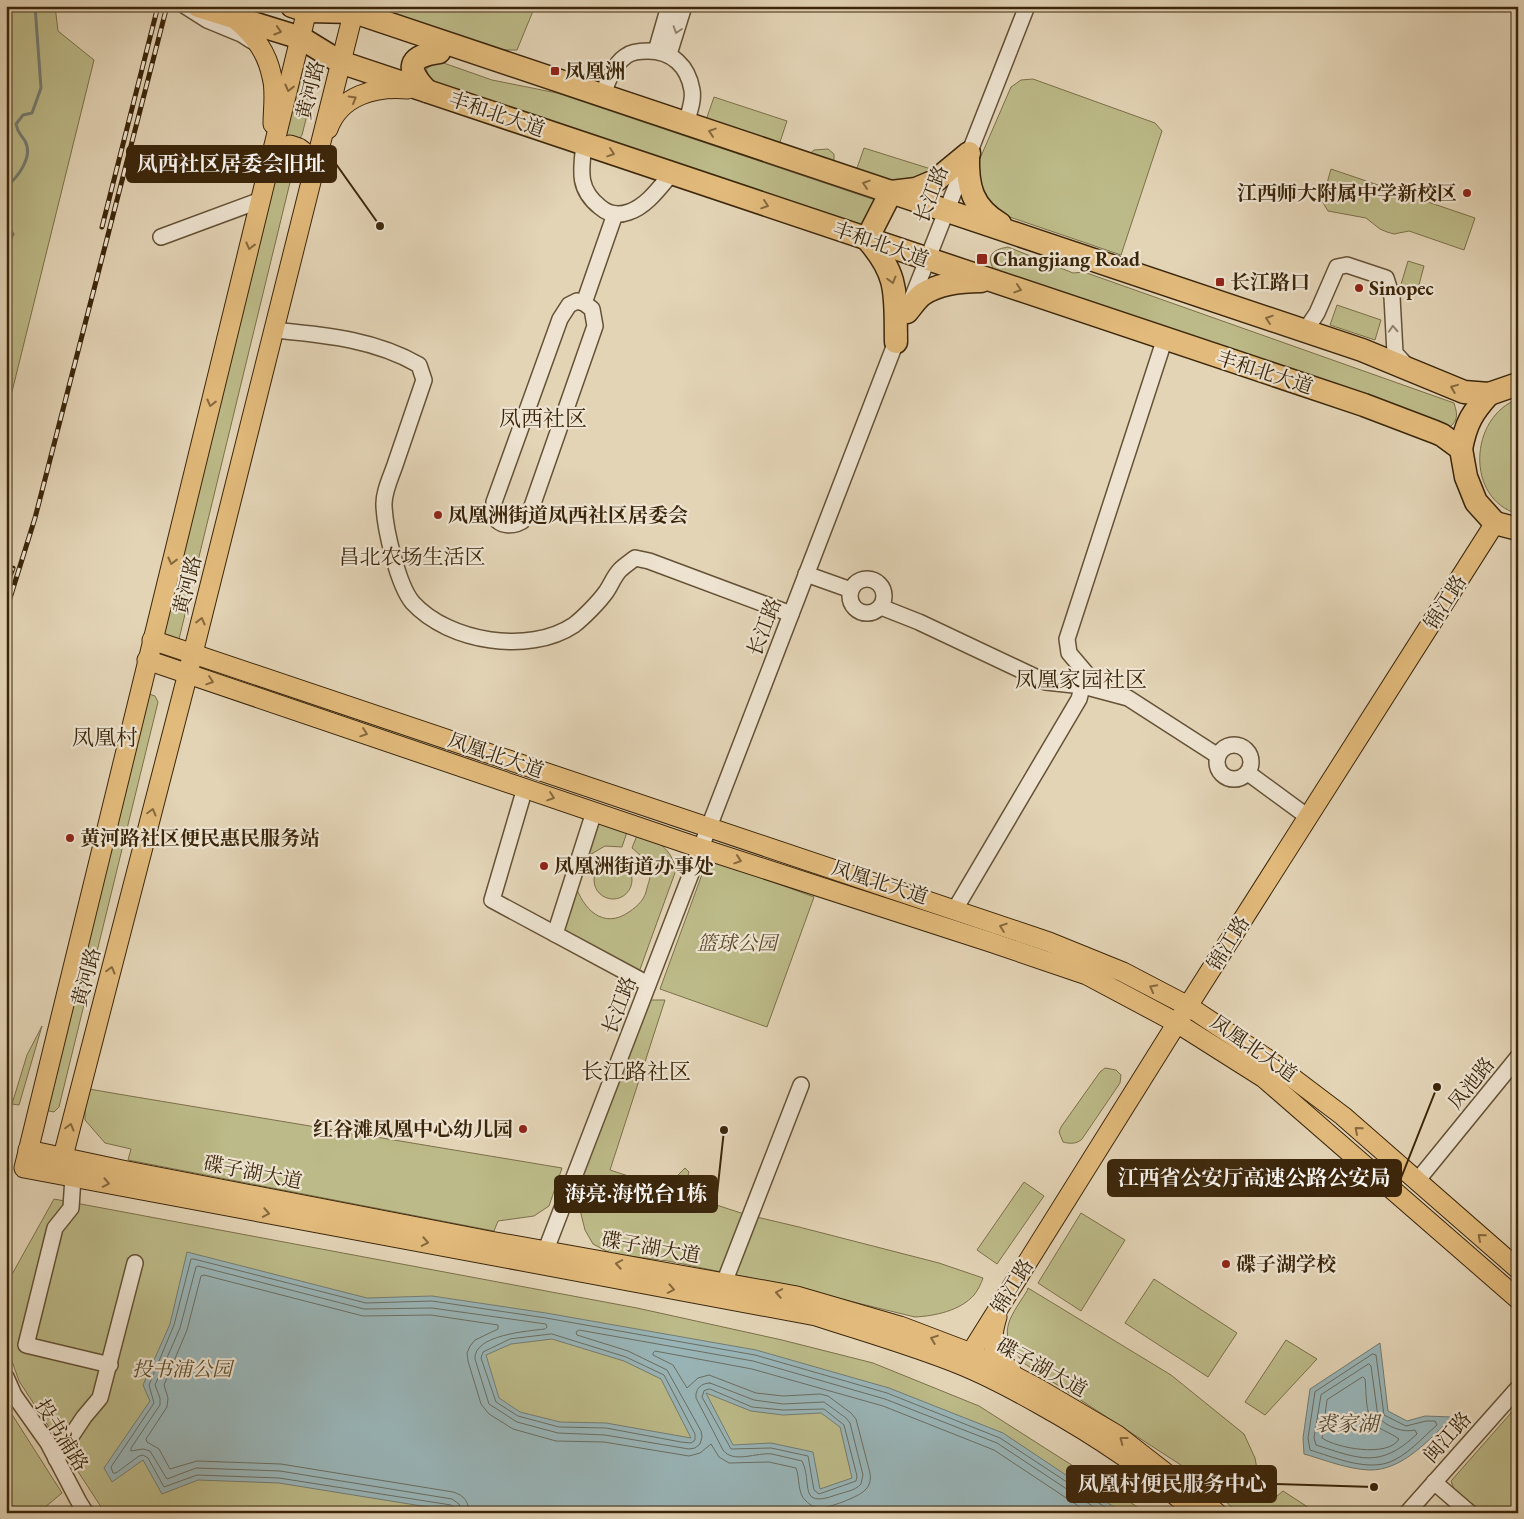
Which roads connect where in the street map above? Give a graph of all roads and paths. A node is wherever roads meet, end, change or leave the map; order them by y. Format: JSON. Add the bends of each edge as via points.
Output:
{"nodes":[{"id":1,"x":185,"y":6,"type":"edge"},
{"id":2,"x":198,"y":6,"type":"edge"},
{"id":3,"x":669,"y":6,"type":"edge"},
{"id":4,"x":684,"y":6,"type":"edge"},
{"id":5,"x":1027,"y":6,"type":"edge"},
{"id":6,"x":302,"y":8,"type":"edge"},
{"id":7,"x":353,"y":13,"type":"edge"},
{"id":8,"x":234,"y":17,"type":"junction"},
{"id":9,"x":301,"y":38,"type":"junction"},
{"id":10,"x":262,"y":49,"type":"junction"},
{"id":11,"x":439,"y":52,"type":"junction"},
{"id":12,"x":662,"y":52,"type":"junction"},
{"id":13,"x":340,"y":62,"type":"junction"},
{"id":14,"x":561,"y":81,"type":"junction"},
{"id":15,"x":426,"y":91,"type":"junction"},
{"id":16,"x":603,"y":95,"type":"junction"},
{"id":17,"x":686,"y":123,"type":"junction"},
{"id":18,"x":584,"y":144,"type":"junction"},
{"id":19,"x":968,"y":154,"type":"junction"},
{"id":20,"x":273,"y":155,"type":"junction"},
{"id":21,"x":313,"y":170,"type":"junction"},
{"id":22,"x":672,"y":173,"type":"junction"},
{"id":23,"x":891,"y":192,"type":"junction"},
{"id":24,"x":261,"y":200,"type":"junction"},
{"id":25,"x":611,"y":213,"type":"junction"},
{"id":26,"x":944,"y":216,"type":"junction"},
{"id":27,"x":1016,"y":234,"type":"junction"},
{"id":28,"x":161,"y":237,"type":"dead end"},
{"id":29,"x":867,"y":239,"type":"junction"},
{"id":30,"x":1086,"y":257,"type":"junction"},
{"id":31,"x":928,"y":260,"type":"junction"},
{"id":32,"x":992,"y":281,"type":"junction"},
{"id":33,"x":581,"y":302,"type":"junction"},
{"id":34,"x":907,"y":312,"type":"junction"},
{"id":35,"x":274,"y":330,"type":"junction"},
{"id":36,"x":1305,"y":331,"type":"junction"},
{"id":37,"x":1165,"y":338,"type":"junction"},
{"id":38,"x":896,"y":342,"type":"junction"},
{"id":39,"x":1412,"y":371,"type":"junction"},
{"id":40,"x":1518,"y":384,"type":"edge"},
{"id":41,"x":1489,"y":394,"type":"junction"},
{"id":42,"x":1461,"y":449,"type":"junction"},
{"id":43,"x":1495,"y":523,"type":"junction"},
{"id":44,"x":1518,"y":530,"type":"edge"},
{"id":45,"x":806,"y":574,"type":"junction"},
{"id":46,"x":851,"y":590,"type":"junction"},
{"id":47,"x":881,"y":607,"type":"junction"},
{"id":48,"x":791,"y":614,"type":"junction"},
{"id":49,"x":152,"y":640,"type":"junction"},
{"id":50,"x":193,"y":654,"type":"junction"},
{"id":51,"x":147,"y":660,"type":"junction"},
{"id":52,"x":188,"y":673,"type":"junction"},
{"id":53,"x":1083,"y":686,"type":"junction"},
{"id":54,"x":1218,"y":756,"type":"junction"},
{"id":55,"x":1248,"y":773,"type":"junction"},
{"id":56,"x":525,"y":788,"type":"junction"},
{"id":57,"x":594,"y":812,"type":"junction"},
{"id":58,"x":1308,"y":818,"type":"junction"},
{"id":59,"x":708,"y":828,"type":"junction"},
{"id":60,"x":700,"y":848,"type":"junction"},
{"id":61,"x":954,"y":910,"type":"junction"},
{"id":62,"x":555,"y":934,"type":"junction"},
{"id":63,"x":648,"y":984,"type":"junction"},
{"id":64,"x":1188,"y":1006,"type":"junction"},
{"id":65,"x":1177,"y":1023,"type":"junction"},
{"id":66,"x":1518,"y":1057,"type":"edge"},
{"id":67,"x":801,"y":1085,"type":"dead end"},
{"id":68,"x":26,"y":1159,"type":"joint"},
{"id":69,"x":64,"y":1170,"type":"junction"},
{"id":70,"x":1417,"y":1181,"type":"junction"},
{"id":71,"x":543,"y":1257,"type":"junction"},
{"id":72,"x":135,"y":1263,"type":"dead end"},
{"id":73,"x":1518,"y":1269,"type":"edge"},
{"id":74,"x":724,"y":1283,"type":"junction"},
{"id":75,"x":1518,"y":1299,"type":"edge"},
{"id":76,"x":1002,"y":1304,"type":"junction"},
{"id":77,"x":967,"y":1359,"type":"junction"},
{"id":78,"x":110,"y":1365,"type":"junction"},
{"id":79,"x":6,"y":1377,"type":"edge"},
{"id":80,"x":1039,"y":1388,"type":"junction"},
{"id":81,"x":1518,"y":1388,"type":"edge"},
{"id":82,"x":56,"y":1459,"type":"junction"},
{"id":83,"x":1434,"y":1482,"type":"junction"},
{"id":84,"x":86,"y":1513,"type":"edge"},
{"id":85,"x":1196,"y":1513,"type":"edge"},
{"id":86,"x":1217,"y":1513,"type":"edge"},
{"id":87,"x":1407,"y":1513,"type":"edge"},
{"id":88,"x":1470,"y":1513,"type":"edge"}],
"edges":[{"from":1,"to":10,"type":"street","via":[[207,20],[241,34]]},
{"from":2,"to":8,"type":"highway","name":"丰和北大道"},
{"from":3,"to":12,"type":"street"},
{"from":4,"to":12,"type":"street","one_way":true},
{"from":5,"to":19,"type":"street","name":"长江路"},
{"from":6,"to":7,"type":"highway"},
{"from":6,"to":9,"type":"main road","name":"黄河路"},
{"from":7,"to":11,"type":"highway"},
{"from":7,"to":13,"type":"main road","name":"黄河路"},
{"from":7,"to":14,"type":"highway"},
{"from":8,"to":9,"type":"highway","name":"丰和北大道","one_way":true},
{"from":8,"to":10,"type":"main road","via":[[251,32]]},
{"from":9,"to":13,"type":"highway","name":"丰和北大道"},
{"from":9,"to":20,"type":"main road","name":"黄河路","one_way":true},
{"from":10,"to":20,"type":"main road","via":[[273,78]]},
{"from":11,"to":14,"type":"highway","via":[[494,71]]},
{"from":11,"to":15,"type":"highway","via":[[416,58],[413,66],[413,74]]},
{"from":12,"to":16,"type":"street","via":[[626,55],[613,71]]},
{"from":12,"to":17,"type":"street","via":[[680,62],[692,91]]},
{"from":13,"to":15,"type":"highway","name":"丰和北大道"},
{"from":13,"to":21,"type":"main road","name":"黄河路"},
{"from":14,"to":16,"type":"highway"},
{"from":15,"to":18,"type":"highway","name":"丰和北大道"},
{"from":21,"to":15,"type":"main road","one_way":true,"via":[[332,120],[347,102],[384,89]]},
{"from":16,"to":17,"type":"highway"},
{"from":23,"to":17,"type":"highway","one_way":true},
{"from":18,"to":22,"type":"highway","name":"丰和北大道","one_way":true},
{"from":18,"to":25,"type":"street","via":[[581,172],[584,188],[592,200]]},
{"from":19,"to":23,"type":"highway","via":[[935,181],[916,189]]},
{"from":19,"to":26,"type":"street","name":"长江路"},
{"from":19,"to":27,"type":"highway","via":[[970,188],[976,202],[990,218]]},
{"from":20,"to":21,"type":"main road","via":[[290,145],[299,148],[311,157]]},
{"from":20,"to":24,"type":"main road","name":"黄河路"},
{"from":21,"to":35,"type":"main road","name":"黄河路"},
{"from":22,"to":25,"type":"street","via":[[640,206],[628,213]]},
{"from":22,"to":29,"type":"highway","name":"丰和北大道","one_way":true},
{"from":23,"to":26,"type":"highway"},
{"from":23,"to":29,"type":"highway"},
{"from":24,"to":28,"type":"street"},
{"from":24,"to":49,"type":"main road","name":"黄河路","one_way":true},
{"from":25,"to":33,"type":"street"},
{"from":26,"to":27,"type":"highway"},
{"from":26,"to":30,"type":"highway","via":[[1069,264]]},
{"from":26,"to":31,"type":"street","name":"长江路"},
{"from":27,"to":30,"type":"highway"},
{"from":29,"to":31,"type":"highway","name":"丰和北大道"},
{"from":29,"to":38,"type":"highway","one_way":true,"via":[[890,271],[895,291]]},
{"from":36,"to":30,"type":"highway","one_way":true},
{"from":31,"to":32,"type":"highway","name":"丰和北大道"},
{"from":31,"to":34,"type":"street","name":"长江路"},
{"from":32,"to":34,"type":"highway","via":[[959,281],[936,288],[922,295]]},
{"from":32,"to":37,"type":"highway","name":"丰和北大道","one_way":true},
{"from":33,"to":33,"type":"street","via":[[569,305],[560,319],[494,502],[496,520],[505,525],[525,520],[530,512],[595,326],[592,309]]},
{"from":34,"to":38,"type":"street","name":"长江路"},
{"from":35,"to":48,"type":"street","via":[[340,337],[406,357],[419,365],[424,380],[384,504],[392,551],[403,586],[412,602],[446,626],[468,636],[493,640],[518,641],[551,636],[575,624],[605,593],[619,571],[635,558]]},
{"from":50,"to":35,"type":"main road","name":"黄河路","one_way":true},
{"from":36,"to":39,"type":"highway"},
{"from":39,"to":36,"type":"street","one_way":true,"via":[[1395,353],[1392,297],[1386,278],[1347,265],[1337,267],[1317,313]]},
{"from":37,"to":42,"type":"highway","name":"丰和北大道","via":[[1364,404],[1442,435]]},
{"from":37,"to":53,"type":"street","via":[[1067,640],[1068,654],[1086,673]]},
{"from":38,"to":45,"type":"street","name":"长江路"},
{"from":41,"to":39,"type":"highway","one_way":true,"via":[[1464,392]]},
{"from":40,"to":41,"type":"highway"},
{"from":41,"to":42,"type":"highway","via":[[1474,412]]},
{"from":42,"to":43,"type":"highway","via":[[1466,477],[1476,502]]},
{"from":43,"to":44,"type":"highway"},
{"from":43,"to":58,"type":"main road","name":"锦江路"},
{"from":45,"to":46,"type":"street"},
{"from":45,"to":48,"type":"street","name":"长江路"},
{"from":46,"to":47,"type":"street","via":[[851,601],[857,610],[867,614]]},
{"from":46,"to":47,"type":"street","via":[[864,579],[876,581],[884,590]]},
{"from":47,"to":53,"type":"street","via":[[1046,682]]},
{"from":48,"to":59,"type":"street","name":"长江路"},
{"from":49,"to":50,"type":"main road","name":"凤凰北大道"},
{"from":49,"to":51,"type":"main road","name":"黄河路"},
{"from":50,"to":52,"type":"main road","name":"黄河路"},
{"from":50,"to":59,"type":"main road","name":"凤凰北大道"},
{"from":51,"to":52,"type":"main road","name":"凤凰北大道"},
{"from":51,"to":68,"type":"main road","name":"黄河路"},
{"from":52,"to":56,"type":"main road","name":"凤凰北大道","one_way":true},
{"from":69,"to":52,"type":"main road","name":"黄河路","one_way":true},
{"from":53,"to":54,"type":"street","via":[[1128,698]]},
{"from":53,"to":61,"type":"street","via":[[1079,699]]},
{"from":54,"to":55,"type":"street","via":[[1217,767],[1223,776],[1234,780]]},
{"from":54,"to":55,"type":"street","via":[[1231,745],[1243,747],[1250,756]]},
{"from":55,"to":58,"type":"street"},
{"from":56,"to":57,"type":"main road","name":"凤凰北大道","one_way":true},
{"from":56,"to":62,"type":"street","via":[[492,900]]},
{"from":57,"to":60,"type":"main road","name":"凤凰北大道"},
{"from":57,"to":62,"type":"street"},
{"from":58,"to":64,"type":"main road","name":"锦江路"},
{"from":59,"to":60,"type":"street","name":"长江路"},
{"from":59,"to":61,"type":"main road","name":"凤凰北大道"},
{"from":60,"to":63,"type":"street","name":"长江路"},
{"from":60,"to":65,"type":"main road","name":"凤凰北大道","one_way":true,"via":[[1087,975]]},
{"from":64,"to":61,"type":"main road","name":"凤凰北大道","one_way":true,"via":[[1123,972],[1049,942]]},
{"from":62,"to":63,"type":"street"},
{"from":63,"to":71,"type":"street","name":"长江路"},
{"from":64,"to":65,"type":"main road","name":"锦江路"},
{"from":70,"to":64,"type":"main road","name":"凤凰北大道","one_way":true,"via":[[1343,1116],[1269,1060]]},
{"from":65,"to":75,"type":"main road","name":"凤凰北大道","via":[[1264,1078]]},
{"from":65,"to":76,"type":"main road","name":"锦江路"},
{"from":66,"to":70,"type":"street","name":"凤池路"},
{"from":67,"to":74,"type":"street"},
{"from":68,"to":69,"type":"main road","name":"碟子湖大道"},
{"from":69,"to":71,"type":"main road","name":"碟子湖大道"},
{"from":69,"to":78,"type":"street","via":[[71,1208],[55,1228],[26,1345]]},
{"from":73,"to":70,"type":"main road","name":"凤凰北大道","one_way":true},
{"from":74,"to":71,"type":"main road","name":"碟子湖大道","one_way":true},
{"from":71,"to":77,"type":"main road","name":"碟子湖大道","one_way":true,"via":[[816,1316],[907,1345]]},
{"from":72,"to":78,"type":"street"},
{"from":77,"to":74,"type":"main road","name":"碟子湖大道","one_way":true,"via":[[900,1326],[797,1296]]},
{"from":76,"to":77,"type":"main road","name":"锦江路"},
{"from":76,"to":80,"type":"main road","via":[[992,1340],[997,1356],[1002,1364]]},
{"from":77,"to":80,"type":"main road","name":"碟子湖大道"},
{"from":77,"to":85,"type":"main road","name":"碟子湖大道","via":[[1084,1429],[1171,1491]]},
{"from":78,"to":82,"type":"street","via":[[100,1398]]},
{"from":79,"to":82,"type":"street","name":"投书浦路","via":[[14,1395]]},
{"from":86,"to":80,"type":"main road","name":"碟子湖大道","one_way":true,"via":[[1117,1435]]},
{"from":81,"to":83,"type":"street","name":"闽江路"},
{"from":82,"to":84,"type":"street","name":"投书浦路"},
{"from":83,"to":87,"type":"street","name":"闽江路"},
{"from":83,"to":88,"type":"street"}]}
